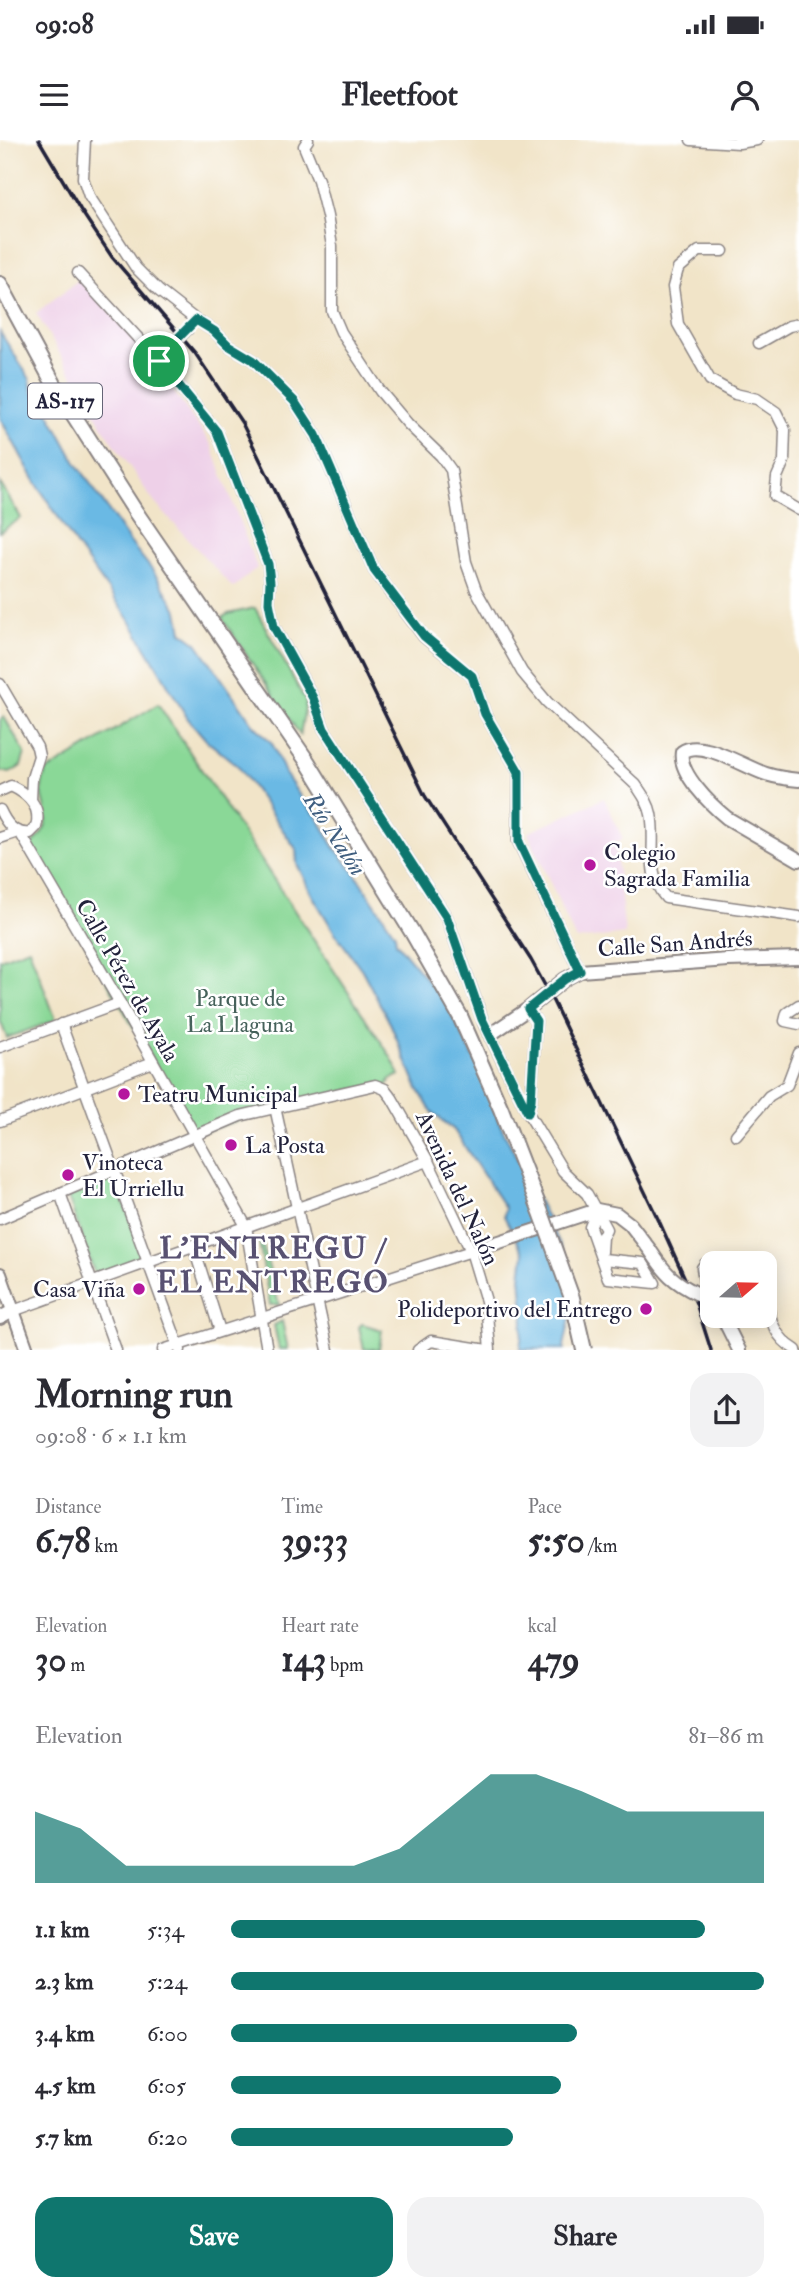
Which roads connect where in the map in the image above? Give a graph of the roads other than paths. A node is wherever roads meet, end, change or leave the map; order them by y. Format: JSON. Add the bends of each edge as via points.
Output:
{"nodes":[{"id":1,"x":85,"y":140,"type":"edge"},
{"id":2,"x":308,"y":140,"type":"edge"},
{"id":3,"x":691,"y":140,"type":"edge"},
{"id":4,"x":757,"y":140,"type":"edge"},
{"id":5,"x":723,"y":251,"type":"dead end"},
{"id":6,"x":78,"y":273,"type":"dead end"},
{"id":7,"x":0,"y":284,"type":"edge"},
{"id":8,"x":192,"y":324,"type":"junction"},
{"id":9,"x":799,"y":324,"type":"edge"},
{"id":10,"x":759,"y":343,"type":"dead end"},
{"id":11,"x":162,"y":356,"type":"junction"},
{"id":12,"x":799,"y":510,"type":"edge"},
{"id":13,"x":0,"y":684,"type":"edge"},
{"id":14,"x":33,"y":772,"type":"junction"},
{"id":15,"x":799,"y":779,"type":"edge"},
{"id":16,"x":3,"y":789,"type":"edge"},
{"id":17,"x":32,"y":800,"type":"junction"},
{"id":18,"x":0,"y":810,"type":"edge"},
{"id":19,"x":34,"y":831,"type":"junction"},
{"id":20,"x":19,"y":833,"type":"junction"},
{"id":21,"x":0,"y":838,"type":"edge"},
{"id":22,"x":30,"y":846,"type":"junction"},
{"id":23,"x":799,"y":860,"type":"edge"},
{"id":24,"x":799,"y":917,"type":"edge"},
{"id":25,"x":799,"y":958,"type":"edge"},
{"id":26,"x":580,"y":971,"type":"junction"},
{"id":27,"x":120,"y":1003,"type":"junction"},
{"id":28,"x":799,"y":1005,"type":"edge"},
{"id":29,"x":528,"y":1009,"type":"junction"},
{"id":30,"x":61,"y":1024,"type":"junction"},
{"id":31,"x":799,"y":1024,"type":"edge"},
{"id":32,"x":491,"y":1034,"type":"junction"},
{"id":33,"x":0,"y":1046,"type":"edge"},
{"id":34,"x":799,"y":1053,"type":"edge"},
{"id":35,"x":153,"y":1062,"type":"junction"},
{"id":36,"x":86,"y":1088,"type":"junction"},
{"id":37,"x":275,"y":1107,"type":"junction"},
{"id":38,"x":528,"y":1113,"type":"junction"},
{"id":39,"x":0,"y":1121,"type":"edge"},
{"id":40,"x":194,"y":1134,"type":"junction"},
{"id":41,"x":736,"y":1136,"type":"dead end"},
{"id":42,"x":428,"y":1161,"type":"junction"},
{"id":43,"x":116,"y":1168,"type":"junction"},
{"id":44,"x":60,"y":1193,"type":"junction"},
{"id":45,"x":297,"y":1208,"type":"junction"},
{"id":46,"x":597,"y":1210,"type":"junction"},
{"id":47,"x":0,"y":1219,"type":"edge"},
{"id":48,"x":246,"y":1226,"type":"junction"},
{"id":49,"x":192,"y":1245,"type":"junction"},
{"id":50,"x":487,"y":1246,"type":"joint"},
{"id":51,"x":471,"y":1251,"type":"junction"},
{"id":52,"x":602,"y":1256,"type":"junction"},
{"id":53,"x":148,"y":1261,"type":"junction"},
{"id":54,"x":0,"y":1273,"type":"edge"},
{"id":55,"x":92,"y":1282,"type":"junction"},
{"id":56,"x":700,"y":1297,"type":"edge"},
{"id":57,"x":317,"y":1300,"type":"junction"},
{"id":58,"x":13,"y":1311,"type":"junction"},
{"id":59,"x":0,"y":1318,"type":"edge"},
{"id":60,"x":261,"y":1319,"type":"junction"},
{"id":61,"x":728,"y":1328,"type":"edge"},
{"id":62,"x":775,"y":1328,"type":"edge"},
{"id":63,"x":220,"y":1331,"type":"junction"},
{"id":64,"x":180,"y":1347,"type":"edge"},
{"id":65,"x":27,"y":1349,"type":"edge"},
{"id":66,"x":116,"y":1349,"type":"edge"},
{"id":67,"x":163,"y":1349,"type":"edge"},
{"id":68,"x":267,"y":1349,"type":"edge"},
{"id":69,"x":328,"y":1349,"type":"edge"},
{"id":70,"x":418,"y":1349,"type":"edge"},
{"id":71,"x":488,"y":1349,"type":"edge"},
{"id":72,"x":584,"y":1349,"type":"edge"},
{"id":73,"x":739,"y":1349,"type":"edge"},
{"id":74,"x":796,"y":1349,"type":"edge"}],
"edges":[{"from":1,"to":8,"type":"street","via":[[83,178],[89,196],[136,268]]},
{"from":2,"to":24,"type":"street","via":[[304,146],[327,216],[332,311],[341,332],[380,391],[451,470],[475,590],[522,671],[645,799],[651,813],[653,875],[658,888],[666,898]]},
{"from":3,"to":4,"type":"street"},
{"from":5,"to":12,"type":"street","via":[[699,251],[678,269],[673,287],[678,324],[710,380],[776,412],[785,430],[784,461],[775,496]]},
{"from":6,"to":11,"type":"street"},
{"from":7,"to":72,"type":"main road","number":"AS-117","bridge":true,"via":[[55,386],[307,761],[460,1016],[542,1215],[572,1298]]},
{"from":8,"to":11,"type":"street","bridge":true},
{"from":8,"to":26,"type":"street","via":[[214,331],[253,360],[294,401],[316,435],[374,570],[424,636],[472,676],[485,714],[519,772],[519,842]]},
{"from":9,"to":10,"type":"street"},
{"from":11,"to":32,"type":"street","via":[[217,432],[268,564],[274,627],[313,698],[324,729],[447,918]]},
{"from":13,"to":14,"type":"street","via":[[37,747]]},
{"from":14,"to":16,"type":"street"},
{"from":14,"to":17,"type":"street"},
{"from":15,"to":23,"type":"street","via":[[769,775],[707,749],[682,751],[680,758],[686,774],[717,810]]},
{"from":16,"to":17,"type":"street","via":[[22,791]]},
{"from":17,"to":19,"type":"street","via":[[38,815]]},
{"from":18,"to":20,"type":"street","name":"Calle Pérez de Ayala"},
{"from":19,"to":20,"type":"street"},
{"from":19,"to":22,"type":"street"},
{"from":20,"to":21,"type":"street"},
{"from":20,"to":22,"type":"street","name":"Calle Pérez de Ayala"},
{"from":22,"to":27,"type":"street","name":"Calle Pérez de Ayala"},
{"from":25,"to":26,"type":"street","name":"Calle San Andrés"},
{"from":26,"to":29,"type":"street","name":"Calle San Andrés"},
{"from":27,"to":30,"type":"street"},
{"from":27,"to":35,"type":"street","name":"Calle Pérez de Ayala"},
{"from":28,"to":31,"type":"street","via":[[787,1013],[785,1021]]},
{"from":29,"to":32,"type":"street","name":"Calle San Andrés"},
{"from":29,"to":38,"type":"street","via":[[536,1021]]},
{"from":30,"to":33,"type":"street"},
{"from":30,"to":36,"type":"street"},
{"from":32,"to":38,"type":"street"},
{"from":34,"to":41,"type":"street","via":[[787,1085],[769,1096]]},
{"from":35,"to":36,"type":"street"},
{"from":35,"to":40,"type":"street","name":"Calle Pérez de Ayala"},
{"from":36,"to":39,"type":"street"},
{"from":36,"to":43,"type":"street"},
{"from":37,"to":40,"type":"street"},
{"from":37,"to":42,"type":"street","name":"Avenida del Nalón","via":[[375,1085],[392,1098]]},
{"from":37,"to":45,"type":"street"},
{"from":38,"to":46,"type":"street","via":[[563,1171]]},
{"from":40,"to":43,"type":"street"},
{"from":40,"to":48,"type":"street","name":"Calle Pérez de Ayala"},
{"from":42,"to":45,"type":"street"},
{"from":42,"to":51,"type":"street","name":"Avenida del Nalón"},
{"from":43,"to":44,"type":"street"},
{"from":43,"to":53,"type":"street"},
{"from":44,"to":47,"type":"street"},
{"from":44,"to":55,"type":"street"},
{"from":45,"to":48,"type":"street"},
{"from":45,"to":57,"type":"street"},
{"from":46,"to":50,"type":"street"},
{"from":46,"to":52,"type":"street","via":[[590,1227]]},
{"from":46,"to":56,"type":"street","bridge":true,"via":[[617,1214],[630,1224],[664,1271]]},
{"from":48,"to":49,"type":"street"},
{"from":48,"to":60,"type":"street"},
{"from":49,"to":53,"type":"street"},
{"from":49,"to":63,"type":"street"},
{"from":50,"to":51,"type":"street"},
{"from":51,"to":57,"type":"street"},
{"from":51,"to":71,"type":"street","name":"Avenida del Nalón","via":[[486,1301]]},
{"from":52,"to":52,"type":"street","via":[[643,1263],[655,1283],[608,1278]]},
{"from":53,"to":55,"type":"street"},
{"from":53,"to":64,"type":"street"},
{"from":54,"to":58,"type":"street"},
{"from":55,"to":58,"type":"street"},
{"from":55,"to":66,"type":"street"},
{"from":57,"to":60,"type":"street"},
{"from":57,"to":69,"type":"street"},
{"from":58,"to":59,"type":"street"},
{"from":58,"to":65,"type":"street"},
{"from":60,"to":63,"type":"street"},
{"from":60,"to":68,"type":"street"},
{"from":61,"to":73,"type":"street"},
{"from":62,"to":74,"type":"street"},
{"from":63,"to":64,"type":"street"},
{"from":64,"to":67,"type":"street"},
{"from":70,"to":71,"type":"street","via":[[431,1341]]}]}
